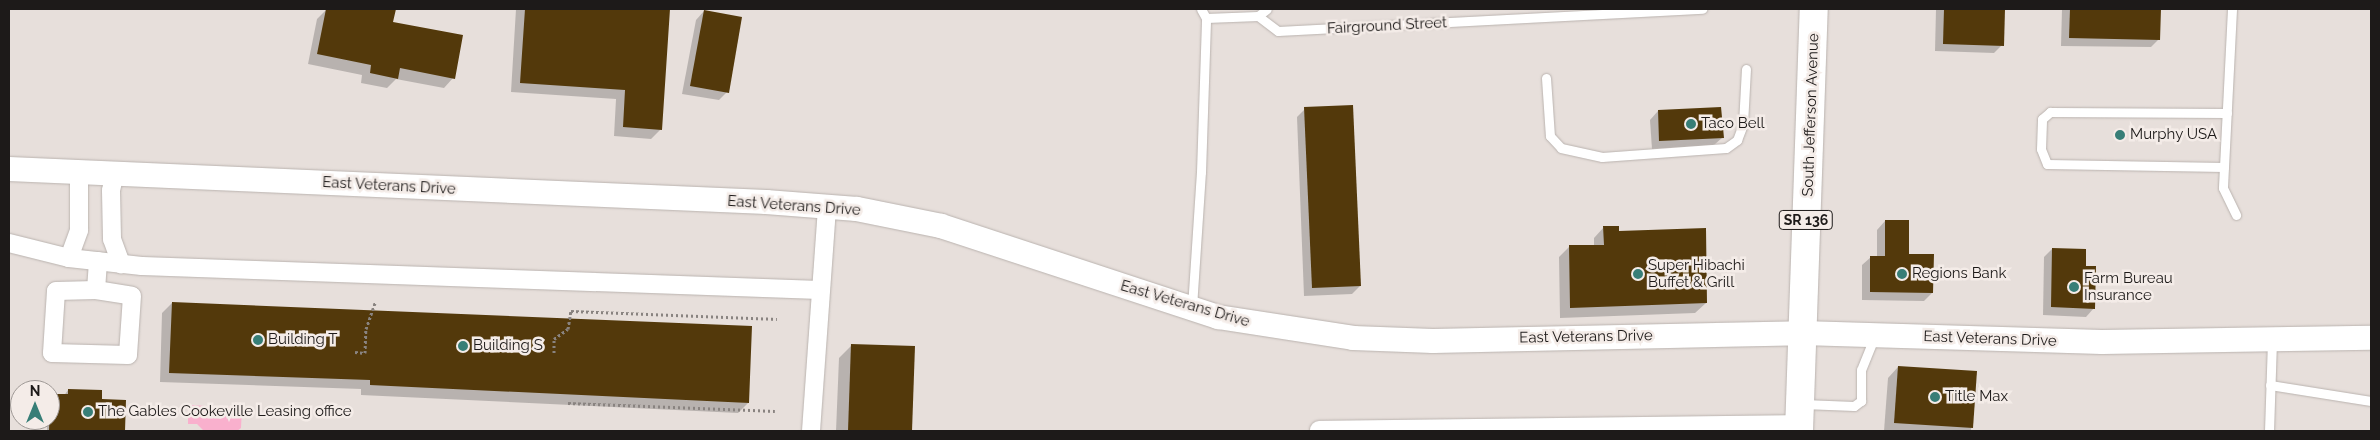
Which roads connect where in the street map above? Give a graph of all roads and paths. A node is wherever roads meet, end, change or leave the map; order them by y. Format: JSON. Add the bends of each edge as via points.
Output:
{"nodes":[{"id":1,"x":1201,"y":9,"type":"edge"},
{"id":2,"x":1267,"y":9,"type":"edge"},
{"id":3,"x":1702,"y":9,"type":"edge"},
{"id":4,"x":1814,"y":9,"type":"edge"},
{"id":5,"x":2232,"y":9,"type":"edge"},
{"id":6,"x":1258,"y":16,"type":"junction"},
{"id":7,"x":1206,"y":18,"type":"junction"},
{"id":8,"x":1746,"y":69,"type":"dead end"},
{"id":9,"x":1546,"y":78,"type":"dead end"},
{"id":10,"x":2227,"y":113,"type":"junction"},
{"id":11,"x":9,"y":168,"type":"edge"},
{"id":12,"x":2224,"y":168,"type":"junction"},
{"id":13,"x":79,"y":172,"type":"junction"},
{"id":14,"x":115,"y":173,"type":"junction"},
{"id":15,"x":827,"y":206,"type":"junction"},
{"id":16,"x":2236,"y":215,"type":"dead end"},
{"id":17,"x":9,"y":243,"type":"edge"},
{"id":18,"x":69,"y":258,"type":"junction"},
{"id":19,"x":98,"y":261,"type":"junction"},
{"id":20,"x":121,"y":264,"type":"junction"},
{"id":21,"x":96,"y":290,"type":"junction"},
{"id":22,"x":820,"y":290,"type":"junction"},
{"id":23,"x":375,"y":303,"type":"dead end"},
{"id":24,"x":1192,"y":308,"type":"junction"},
{"id":25,"x":777,"y":319,"type":"dead end"},
{"id":26,"x":1802,"y":333,"type":"junction"},
{"id":27,"x":1875,"y":336,"type":"junction"},
{"id":28,"x":2371,"y":338,"type":"edge"},
{"id":29,"x":2272,"y":341,"type":"junction"},
{"id":30,"x":355,"y":352,"type":"dead end"},
{"id":31,"x":554,"y":353,"type":"dead end"},
{"id":32,"x":2270,"y":385,"type":"junction"},
{"id":33,"x":2371,"y":402,"type":"edge"},
{"id":34,"x":568,"y":403,"type":"dead end"},
{"id":35,"x":775,"y":411,"type":"dead end"},
{"id":36,"x":1800,"y":420,"type":"edge"},
{"id":37,"x":1319,"y":430,"type":"dead end"},
{"id":38,"x":811,"y":431,"type":"edge"},
{"id":39,"x":2269,"y":431,"type":"edge"}],
"edges":[{"from":1,"to":7,"type":"lane"},
{"from":2,"to":6,"type":"lane"},
{"from":3,"to":6,"type":"lane","name":"Fairground Street","via":[[1278,31]]},
{"from":4,"to":26,"type":"main road","name":"South Jefferson Avenue","number":"SR 136"},
{"from":5,"to":10,"type":"lane"},
{"from":6,"to":7,"type":"lane"},
{"from":7,"to":24,"type":"lane"},
{"from":8,"to":9,"type":"lane","via":[[1743,124],[1737,140],[1726,148],[1609,157],[1579,154],[1561,148],[1550,136]]},
{"from":10,"to":12,"type":"lane"},
{"from":10,"to":12,"type":"lane","via":[[2050,112],[2042,119],[2041,149],[2047,164]]},
{"from":11,"to":13,"type":"street","name":"East Veterans Drive"},
{"from":12,"to":16,"type":"lane","via":[[2223,188]]},
{"from":13,"to":14,"type":"street","name":"East Veterans Drive"},
{"from":13,"to":18,"type":"street","via":[[79,230]]},
{"from":14,"to":15,"type":"street","name":"East Veterans Drive"},
{"from":14,"to":20,"type":"street","via":[[111,191],[112,239]]},
{"from":15,"to":22,"type":"street"},
{"from":15,"to":24,"type":"street","name":"East Veterans Drive","via":[[941,226]]},
{"from":17,"to":18,"type":"street"},
{"from":18,"to":19,"type":"street"},
{"from":19,"to":20,"type":"street"},
{"from":19,"to":21,"type":"street"},
{"from":20,"to":22,"type":"street"},
{"from":21,"to":21,"type":"street","via":[[56,291],[52,353],[128,355],[132,296]]},
{"from":22,"to":38,"type":"street"},
{"from":23,"to":30,"type":"path","via":[[366,329],[365,353]]},
{"from":24,"to":26,"type":"street","name":"East Veterans Drive","via":[[1263,326],[1354,338],[1405,340]]},
{"from":25,"to":31,"type":"path","via":[[571,311],[568,329],[554,339]]},
{"from":26,"to":27,"type":"street","name":"East Veterans Drive"},
{"from":26,"to":36,"type":"main road","name":"South Jefferson Avenue","number":"SR 136"},
{"from":27,"to":29,"type":"street","name":"East Veterans Drive","via":[[2096,342]]},
{"from":27,"to":36,"type":"lane","via":[[1861,370],[1861,401],[1854,406]]},
{"from":28,"to":29,"type":"street","name":"East Veterans Drive"},
{"from":29,"to":32,"type":"lane"},
{"from":32,"to":33,"type":"lane"},
{"from":32,"to":39,"type":"lane"},
{"from":34,"to":35,"type":"path"},
{"from":36,"to":37,"type":"street"}]}
